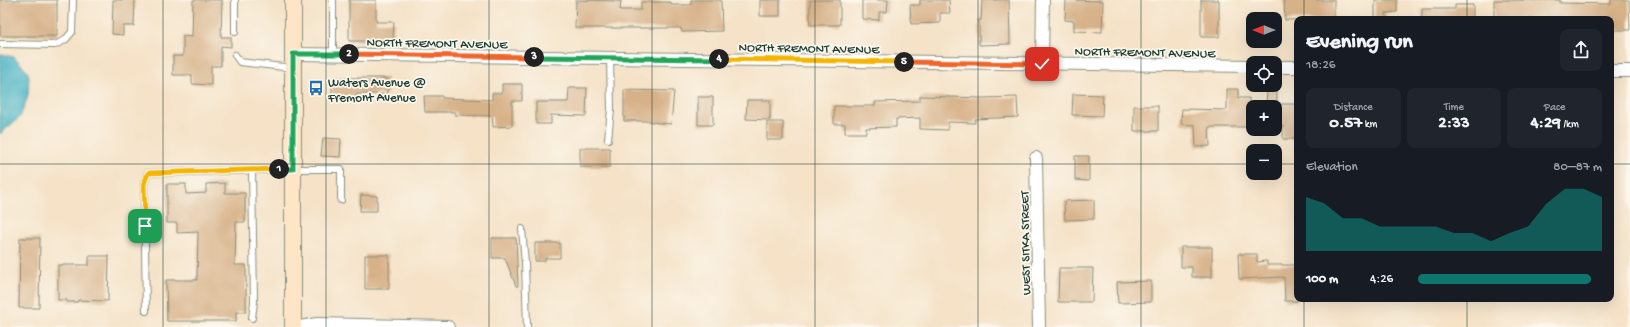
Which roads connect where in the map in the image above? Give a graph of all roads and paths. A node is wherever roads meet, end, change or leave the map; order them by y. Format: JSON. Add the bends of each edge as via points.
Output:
{"nodes":[{"id":1,"x":73,"y":0,"type":"edge"},
{"id":2,"x":235,"y":0,"type":"edge"},
{"id":3,"x":293,"y":0,"type":"edge"},
{"id":4,"x":333,"y":0,"type":"edge"},
{"id":5,"x":1043,"y":0,"type":"edge"},
{"id":6,"x":235,"y":32,"type":"dead end"},
{"id":7,"x":0,"y":44,"type":"edge"},
{"id":8,"x":333,"y":54,"type":"junction"},
{"id":9,"x":235,"y":55,"type":"dead end"},
{"id":10,"x":610,"y":58,"type":"junction"},
{"id":11,"x":293,"y":61,"type":"junction"},
{"id":12,"x":1042,"y":64,"type":"junction"},
{"id":13,"x":1246,"y":66,"type":"edge"},
{"id":14,"x":1282,"y":67,"type":"edge"},
{"id":15,"x":1294,"y":67,"type":"edge"},
{"id":16,"x":1614,"y":71,"type":"edge"},
{"id":17,"x":1630,"y":71,"type":"edge"},
{"id":18,"x":608,"y":139,"type":"dead end"},
{"id":19,"x":1036,"y":158,"type":"dead end"},
{"id":20,"x":293,"y":169,"type":"junction"},
{"id":21,"x":252,"y":170,"type":"junction"},
{"id":22,"x":341,"y":200,"type":"dead end"},
{"id":23,"x":522,"y":229,"type":"dead end"},
{"id":24,"x":146,"y":311,"type":"dead end"},
{"id":25,"x":252,"y":318,"type":"dead end"},
{"id":26,"x":293,"y":327,"type":"edge"},
{"id":27,"x":300,"y":327,"type":"edge"},
{"id":28,"x":448,"y":327,"type":"edge"},
{"id":29,"x":527,"y":327,"type":"edge"},
{"id":30,"x":1039,"y":327,"type":"edge"}],
"edges":[{"from":1,"to":7,"type":"lane","via":[[72,32],[64,40],[54,45]]},
{"from":2,"to":6,"type":"lane"},
{"from":3,"to":11,"type":"main road"},
{"from":4,"to":8,"type":"lane"},
{"from":5,"to":12,"type":"street"},
{"from":8,"to":10,"type":"street","name":"NORTH FREMONT AVENUE"},
{"from":8,"to":11,"type":"street","name":"NORTH FREMONT AVENUE"},
{"from":9,"to":11,"type":"lane","via":[[240,62]]},
{"from":10,"to":12,"type":"street","name":"NORTH FREMONT AVENUE"},
{"from":10,"to":18,"type":"lane","via":[[611,109]]},
{"from":11,"to":20,"type":"main road"},
{"from":12,"to":13,"type":"street","name":"NORTH FREMONT AVENUE"},
{"from":14,"to":15,"type":"street"},
{"from":16,"to":17,"type":"street"},
{"from":19,"to":30,"type":"street","name":"WEST SITKA STREET"},
{"from":20,"to":21,"type":"lane"},
{"from":20,"to":22,"type":"lane","via":[[341,169]]},
{"from":20,"to":26,"type":"main road"},
{"from":21,"to":24,"type":"lane","via":[[148,173],[144,184]]},
{"from":21,"to":25,"type":"lane"},
{"from":23,"to":29,"type":"lane"},
{"from":27,"to":28,"type":"street","via":[[317,324]]}]}
